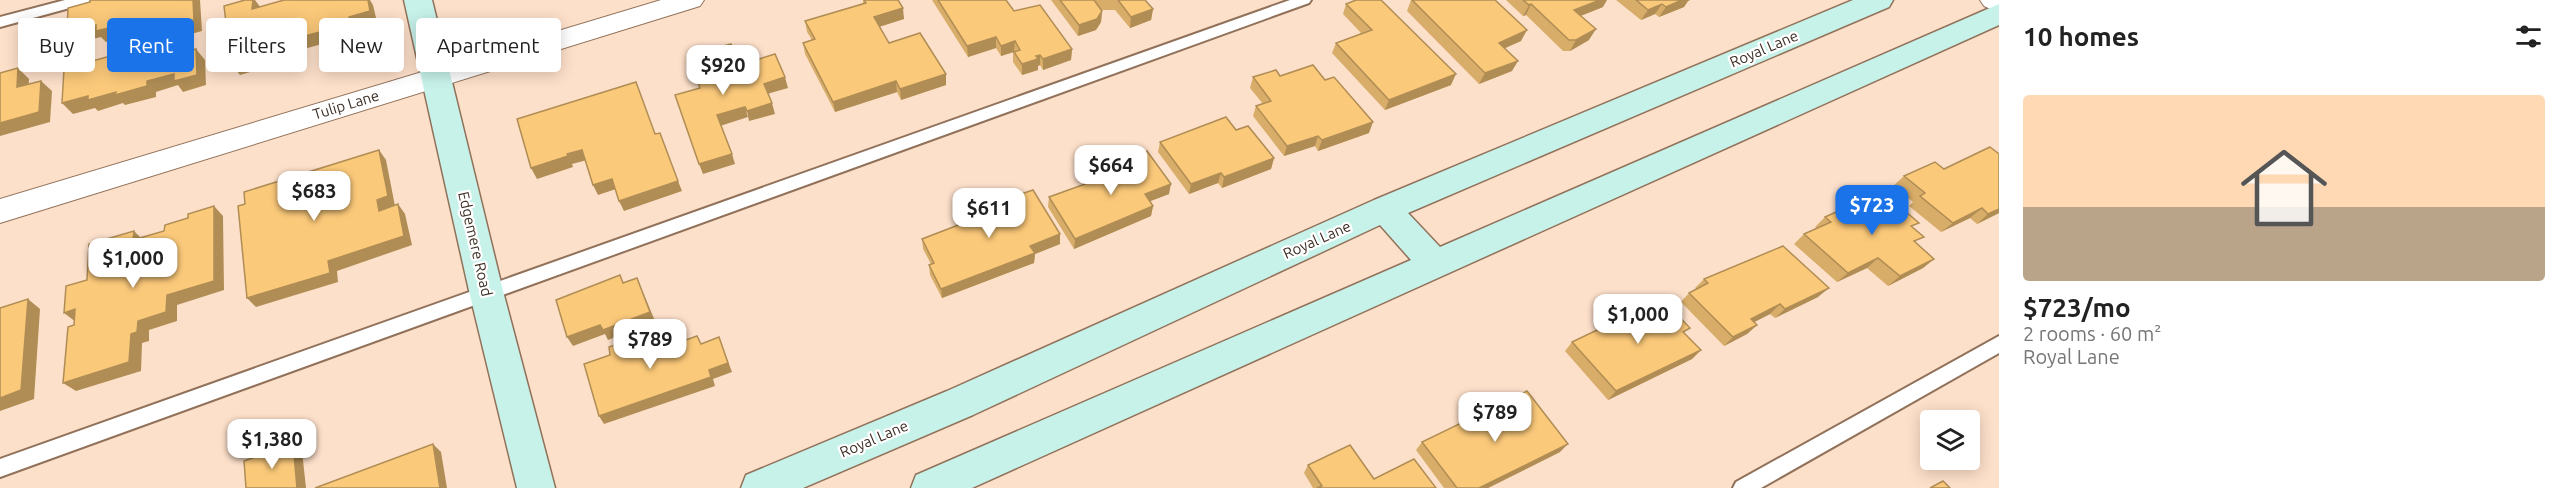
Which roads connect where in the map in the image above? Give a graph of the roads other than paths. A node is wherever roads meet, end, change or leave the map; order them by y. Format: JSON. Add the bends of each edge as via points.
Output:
{"nodes":[{"id":1,"x":82,"y":0,"type":"edge"},
{"id":2,"x":418,"y":0,"type":"edge"},
{"id":3,"x":692,"y":0,"type":"edge"},
{"id":4,"x":1304,"y":0,"type":"edge"},
{"id":5,"x":1879,"y":0,"type":"edge"},
{"id":6,"x":1993,"y":0,"type":"edge"},
{"id":7,"x":1999,"y":4,"type":"edge"},
{"id":8,"x":1999,"y":14,"type":"edge"},
{"id":9,"x":0,"y":22,"type":"edge"},
{"id":10,"x":435,"y":78,"type":"junction"},
{"id":11,"x":1385,"y":209,"type":"junction"},
{"id":12,"x":0,"y":211,"type":"edge"},
{"id":13,"x":1434,"y":263,"type":"junction"},
{"id":14,"x":487,"y":295,"type":"junction"},
{"id":15,"x":1999,"y":344,"type":"edge"},
{"id":16,"x":0,"y":468,"type":"edge"},
{"id":17,"x":536,"y":488,"type":"edge"},
{"id":18,"x":760,"y":488,"type":"edge"},
{"id":19,"x":930,"y":488,"type":"edge"},
{"id":20,"x":1743,"y":488,"type":"edge"}],
"edges":[{"from":1,"to":9,"type":"lane"},
{"from":2,"to":10,"type":"main road","name":"Edgemere Road"},
{"from":3,"to":10,"type":"street","name":"Tulip Lane"},
{"from":4,"to":14,"type":"lane"},
{"from":5,"to":11,"type":"main road","name":"Royal Lane"},
{"from":6,"to":7,"type":"street"},
{"from":8,"to":13,"type":"main road"},
{"from":10,"to":12,"type":"street","name":"Tulip Lane"},
{"from":10,"to":14,"type":"main road","name":"Edgemere Road"},
{"from":11,"to":13,"type":"main road"},
{"from":11,"to":18,"type":"main road","name":"Royal Lane"},
{"from":13,"to":19,"type":"main road"},
{"from":14,"to":16,"type":"lane"},
{"from":14,"to":17,"type":"main road","name":"Edgemere Road"},
{"from":15,"to":20,"type":"lane"}]}
